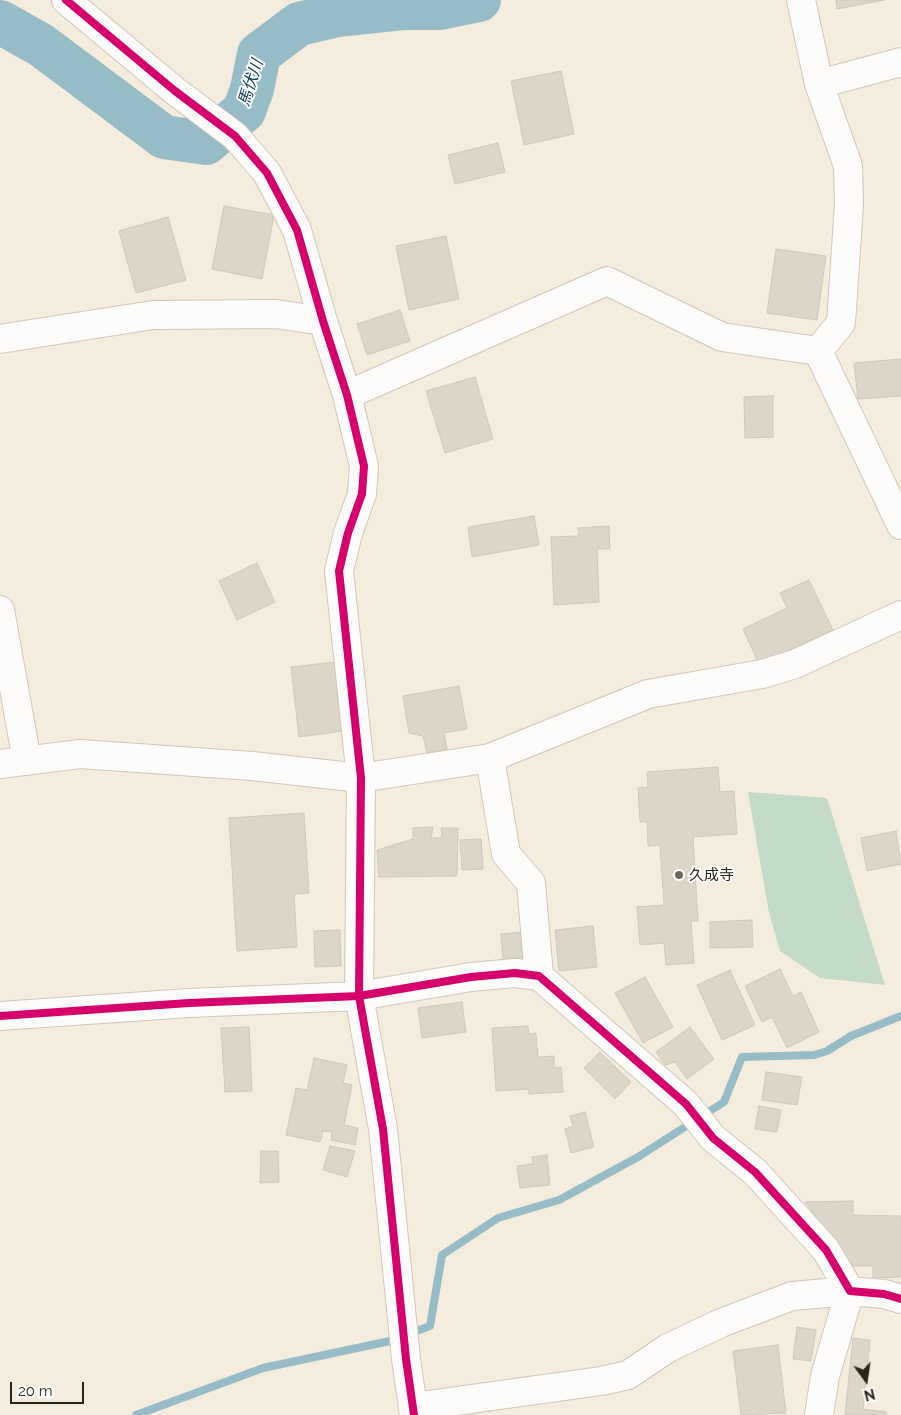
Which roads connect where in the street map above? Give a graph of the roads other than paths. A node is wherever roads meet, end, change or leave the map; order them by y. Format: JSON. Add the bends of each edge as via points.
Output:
{"nodes":[{"id":1,"x":66,"y":0,"type":"edge"},
{"id":2,"x":801,"y":0,"type":"edge"},
{"id":3,"x":901,"y":62,"type":"edge"},
{"id":4,"x":818,"y":84,"type":"junction"},
{"id":5,"x":323,"y":321,"type":"junction"},
{"id":6,"x":0,"y":339,"type":"edge"},
{"id":7,"x":818,"y":351,"type":"junction"},
{"id":8,"x":347,"y":395,"type":"junction"},
{"id":9,"x":901,"y":525,"type":"edge"},
{"id":10,"x":0,"y":610,"type":"edge"},
{"id":11,"x":901,"y":615,"type":"edge"},
{"id":12,"x":490,"y":758,"type":"junction"},
{"id":13,"x":26,"y":761,"type":"junction"},
{"id":14,"x":0,"y":764,"type":"edge"},
{"id":15,"x":361,"y":778,"type":"junction"},
{"id":16,"x":539,"y":976,"type":"junction"},
{"id":17,"x":359,"y":996,"type":"junction"},
{"id":18,"x":0,"y":1016,"type":"edge"},
{"id":19,"x":850,"y":1292,"type":"junction"},
{"id":20,"x":901,"y":1299,"type":"edge"},
{"id":21,"x":414,"y":1411,"type":"edge"},
{"id":22,"x":819,"y":1415,"type":"edge"}],
"edges":[{"from":1,"to":5,"type":"street","via":[[235,136],[266,174],[297,230]]},
{"from":2,"to":4,"type":"street"},
{"from":3,"to":4,"type":"street"},
{"from":4,"to":7,"type":"street","via":[[848,166],[849,204],[842,323]]},
{"from":5,"to":6,"type":"street","via":[[276,314],[153,315]]},
{"from":5,"to":8,"type":"street"},
{"from":7,"to":8,"type":"street","via":[[722,337],[607,281]]},
{"from":7,"to":9,"type":"street"},
{"from":8,"to":15,"type":"street","via":[[364,466],[362,494],[339,571]]},
{"from":10,"to":13,"type":"street"},
{"from":11,"to":12,"type":"street","via":[[795,664],[762,674],[648,694]]},
{"from":12,"to":15,"type":"street"},
{"from":12,"to":16,"type":"street","via":[[506,854],[531,883]]},
{"from":13,"to":14,"type":"street"},
{"from":13,"to":15,"type":"street","via":[[80,754],[252,766]]},
{"from":15,"to":17,"type":"street"},
{"from":16,"to":17,"type":"street","via":[[515,973],[471,977]]},
{"from":16,"to":19,"type":"street","via":[[686,1104],[713,1138],[755,1172],[826,1250]]},
{"from":17,"to":18,"type":"street"},
{"from":17,"to":21,"type":"street","via":[[383,1128]]},
{"from":19,"to":20,"type":"street","via":[[884,1294]]},
{"from":19,"to":21,"type":"street","via":[[792,1296],[720,1323],[668,1348],[628,1375]]},
{"from":19,"to":22,"type":"street","via":[[825,1376]]}]}
